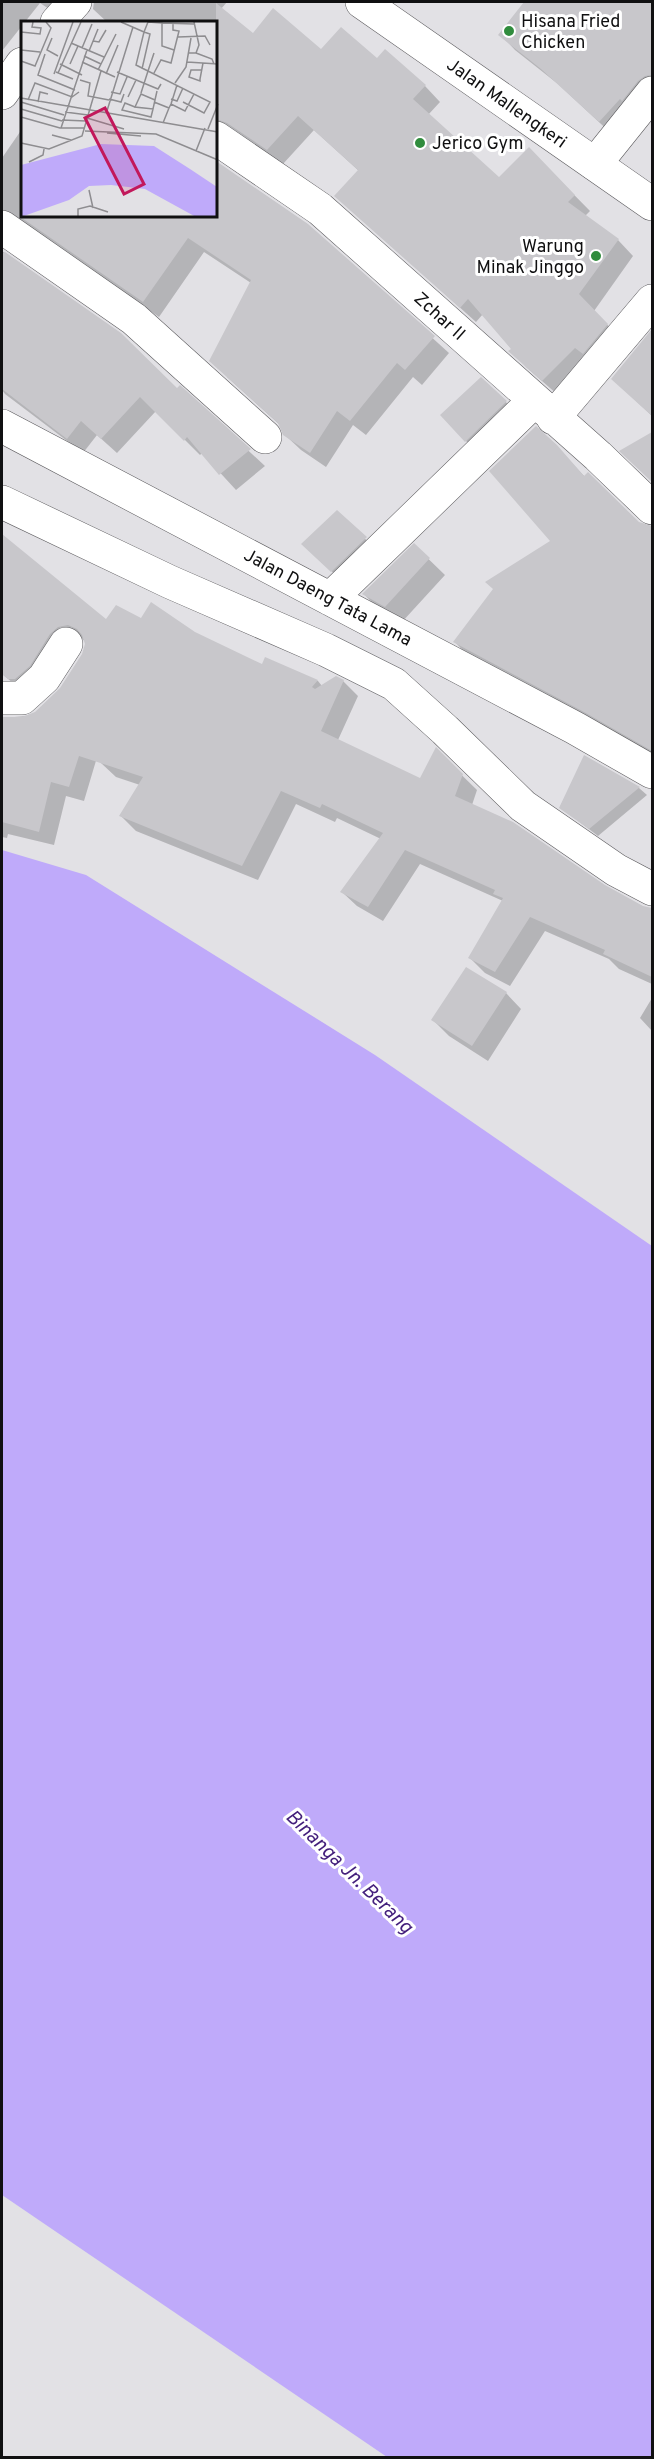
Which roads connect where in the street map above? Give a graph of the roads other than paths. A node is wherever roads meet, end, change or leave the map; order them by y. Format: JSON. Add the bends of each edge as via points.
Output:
{"nodes":[{"id":1,"x":75,"y":2,"type":"edge"},
{"id":2,"x":362,"y":2,"type":"edge"},
{"id":3,"x":58,"y":21,"type":"edge"},
{"id":4,"x":21,"y":65,"type":"edge"},
{"id":5,"x":2,"y":93,"type":"edge"},
{"id":6,"x":652,"y":93,"type":"edge"},
{"id":7,"x":218,"y":139,"type":"edge"},
{"id":8,"x":595,"y":164,"type":"junction"},
{"id":9,"x":652,"y":204,"type":"edge"},
{"id":10,"x":2,"y":227,"type":"edge"},
{"id":11,"x":652,"y":302,"type":"edge"},
{"id":12,"x":544,"y":410,"type":"junction"},
{"id":13,"x":2,"y":426,"type":"edge"},
{"id":14,"x":265,"y":437,"type":"dead end"},
{"id":15,"x":2,"y":502,"type":"edge"},
{"id":16,"x":652,"y":508,"type":"edge"},
{"id":17,"x":330,"y":598,"type":"junction"},
{"id":18,"x":66,"y":644,"type":"dead end"},
{"id":19,"x":2,"y":698,"type":"edge"},
{"id":20,"x":652,"y":772,"type":"edge"},
{"id":21,"x":652,"y":890,"type":"edge"}],
"edges":[{"from":1,"to":3,"type":"street"},
{"from":2,"to":8,"type":"street","name":"Jalan Mallengkeri"},
{"from":4,"to":5,"type":"street"},
{"from":6,"to":8,"type":"street"},
{"from":7,"to":12,"type":"street","name":"Zchar II","via":[[320,209]]},
{"from":8,"to":9,"type":"street","name":"Jalan Mallengkeri"},
{"from":10,"to":14,"type":"street","via":[[134,319]]},
{"from":11,"to":12,"type":"street"},
{"from":12,"to":16,"type":"street","name":"Zchar II"},
{"from":12,"to":17,"type":"street"},
{"from":13,"to":17,"type":"street","name":"Jalan Daeng Tata Lama"},
{"from":15,"to":21,"type":"street","via":[[394,684],[523,806]]},
{"from":17,"to":20,"type":"street","name":"Jalan Daeng Tata Lama"},
{"from":18,"to":19,"type":"street","via":[[44,678],[22,698]]}]}
